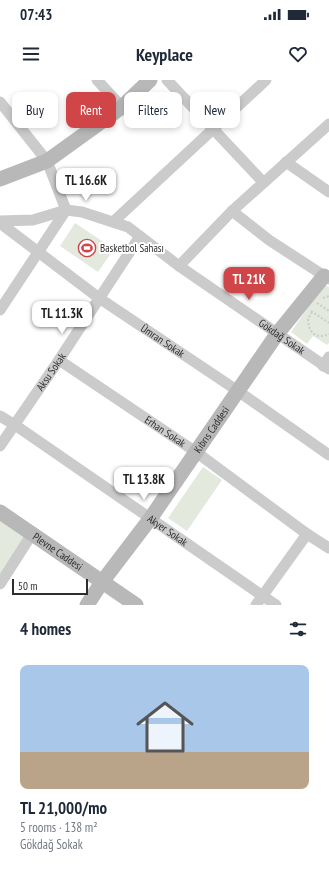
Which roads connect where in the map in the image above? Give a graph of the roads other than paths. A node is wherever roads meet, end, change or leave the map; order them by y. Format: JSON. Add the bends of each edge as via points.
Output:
{"nodes":[{"id":1,"x":97,"y":80,"type":"edge"},
{"id":2,"x":150,"y":80,"type":"edge"},
{"id":3,"x":167,"y":80,"type":"edge"},
{"id":4,"x":266,"y":80,"type":"edge"},
{"id":5,"x":0,"y":102,"type":"edge"},
{"id":6,"x":122,"y":107,"type":"junction"},
{"id":7,"x":329,"y":124,"type":"edge"},
{"id":8,"x":213,"y":129,"type":"junction"},
{"id":9,"x":47,"y":160,"type":"junction"},
{"id":10,"x":286,"y":162,"type":"junction"},
{"id":11,"x":0,"y":179,"type":"edge"},
{"id":12,"x":264,"y":182,"type":"junction"},
{"id":13,"x":329,"y":192,"type":"edge"},
{"id":14,"x":66,"y":210,"type":"junction"},
{"id":15,"x":232,"y":210,"type":"junction"},
{"id":16,"x":0,"y":222,"type":"edge"},
{"id":17,"x":113,"y":222,"type":"junction"},
{"id":18,"x":140,"y":236,"type":"junction"},
{"id":19,"x":39,"y":252,"type":"junction"},
{"id":20,"x":179,"y":266,"type":"junction"},
{"id":21,"x":327,"y":278,"type":"edge"},
{"id":22,"x":99,"y":298,"type":"junction"},
{"id":23,"x":0,"y":310,"type":"edge"},
{"id":24,"x":277,"y":334,"type":"junction"},
{"id":25,"x":59,"y":360,"type":"junction"},
{"id":26,"x":327,"y":364,"type":"edge"},
{"id":27,"x":238,"y":391,"type":"junction"},
{"id":28,"x":0,"y":416,"type":"edge"},
{"id":29,"x":15,"y":425,"type":"junction"},
{"id":30,"x":0,"y":446,"type":"edge"},
{"id":31,"x":196,"y":452,"type":"junction"},
{"id":32,"x":329,"y":454,"type":"edge"},
{"id":33,"x":0,"y":512,"type":"edge"},
{"id":34,"x":150,"y":519,"type":"junction"},
{"id":35,"x":32,"y":534,"type":"junction"},
{"id":36,"x":307,"y":534,"type":"junction"},
{"id":37,"x":329,"y":548,"type":"edge"},
{"id":38,"x":102,"y":582,"type":"junction"},
{"id":39,"x":0,"y":584,"type":"edge"},
{"id":40,"x":260,"y":601,"type":"edge"},
{"id":41,"x":87,"y":605,"type":"edge"},
{"id":42,"x":136,"y":605,"type":"edge"},
{"id":43,"x":276,"y":605,"type":"edge"}],
"edges":[{"from":1,"to":6,"type":"street"},
{"from":2,"to":6,"type":"street"},
{"from":3,"to":8,"type":"street"},
{"from":4,"to":8,"type":"street"},
{"from":5,"to":9,"type":"street"},
{"from":6,"to":9,"type":"street"},
{"from":7,"to":10,"type":"street"},
{"from":8,"to":12,"type":"street"},
{"from":8,"to":17,"type":"street"},
{"from":9,"to":11,"type":"street"},
{"from":9,"to":14,"type":"street"},
{"from":10,"to":12,"type":"street"},
{"from":10,"to":13,"type":"street"},
{"from":12,"to":15,"type":"street"},
{"from":14,"to":16,"type":"street","name":"Gökdağ Sokak","via":[[33,220]]},
{"from":14,"to":17,"type":"street","name":"Gökdağ Sokak","via":[[82,212]]},
{"from":14,"to":19,"type":"street"},
{"from":15,"to":20,"type":"street"},
{"from":15,"to":21,"type":"street","via":[[269,240]]},
{"from":16,"to":19,"type":"street","name":"Ümran Sokak"},
{"from":17,"to":18,"type":"street","name":"Gökdağ Sokak","via":[[128,227]]},
{"from":18,"to":20,"type":"street","name":"Gökdağ Sokak"},
{"from":18,"to":22,"type":"street","name":"Aksu Sokak"},
{"from":19,"to":22,"type":"street","name":"Ümran Sokak"},
{"from":19,"to":23,"type":"street"},
{"from":20,"to":24,"type":"street","name":"Gökdağ Sokak"},
{"from":21,"to":24,"type":"street","name":"Kıbrıs Caddesi"},
{"from":22,"to":25,"type":"street","name":"Aksu Sokak"},
{"from":22,"to":27,"type":"street","name":"Ümran Sokak"},
{"from":24,"to":26,"type":"street","name":"Gökdağ Sokak"},
{"from":24,"to":27,"type":"street","name":"Kıbrıs Caddesi"},
{"from":25,"to":29,"type":"street","name":"Aksu Sokak"},
{"from":25,"to":31,"type":"street","name":"Erhan Sokak"},
{"from":27,"to":31,"type":"street","name":"Kıbrıs Caddesi"},
{"from":27,"to":32,"type":"street","name":"Ümran Sokak"},
{"from":28,"to":29,"type":"street","name":"Akyer Sokak"},
{"from":29,"to":30,"type":"street","name":"Aksu Sokak"},
{"from":29,"to":34,"type":"street","name":"Akyer Sokak"},
{"from":31,"to":34,"type":"street","name":"Kıbrıs Caddesi"},
{"from":31,"to":36,"type":"street","name":"Erhan Sokak"},
{"from":33,"to":35,"type":"street","name":"Plevne Caddesi"},
{"from":34,"to":38,"type":"street","name":"Kıbrıs Caddesi"},
{"from":34,"to":40,"type":"street","name":"Akyer Sokak"},
{"from":35,"to":38,"type":"street","name":"Plevne Caddesi"},
{"from":35,"to":39,"type":"street"},
{"from":36,"to":37,"type":"street","name":"Erhan Sokak"},
{"from":36,"to":40,"type":"street"},
{"from":38,"to":41,"type":"street","name":"Kıbrıs Caddesi"},
{"from":38,"to":42,"type":"street","name":"Plevne Caddesi"},
{"from":40,"to":43,"type":"street","name":"Akyer Sokak"}]}
